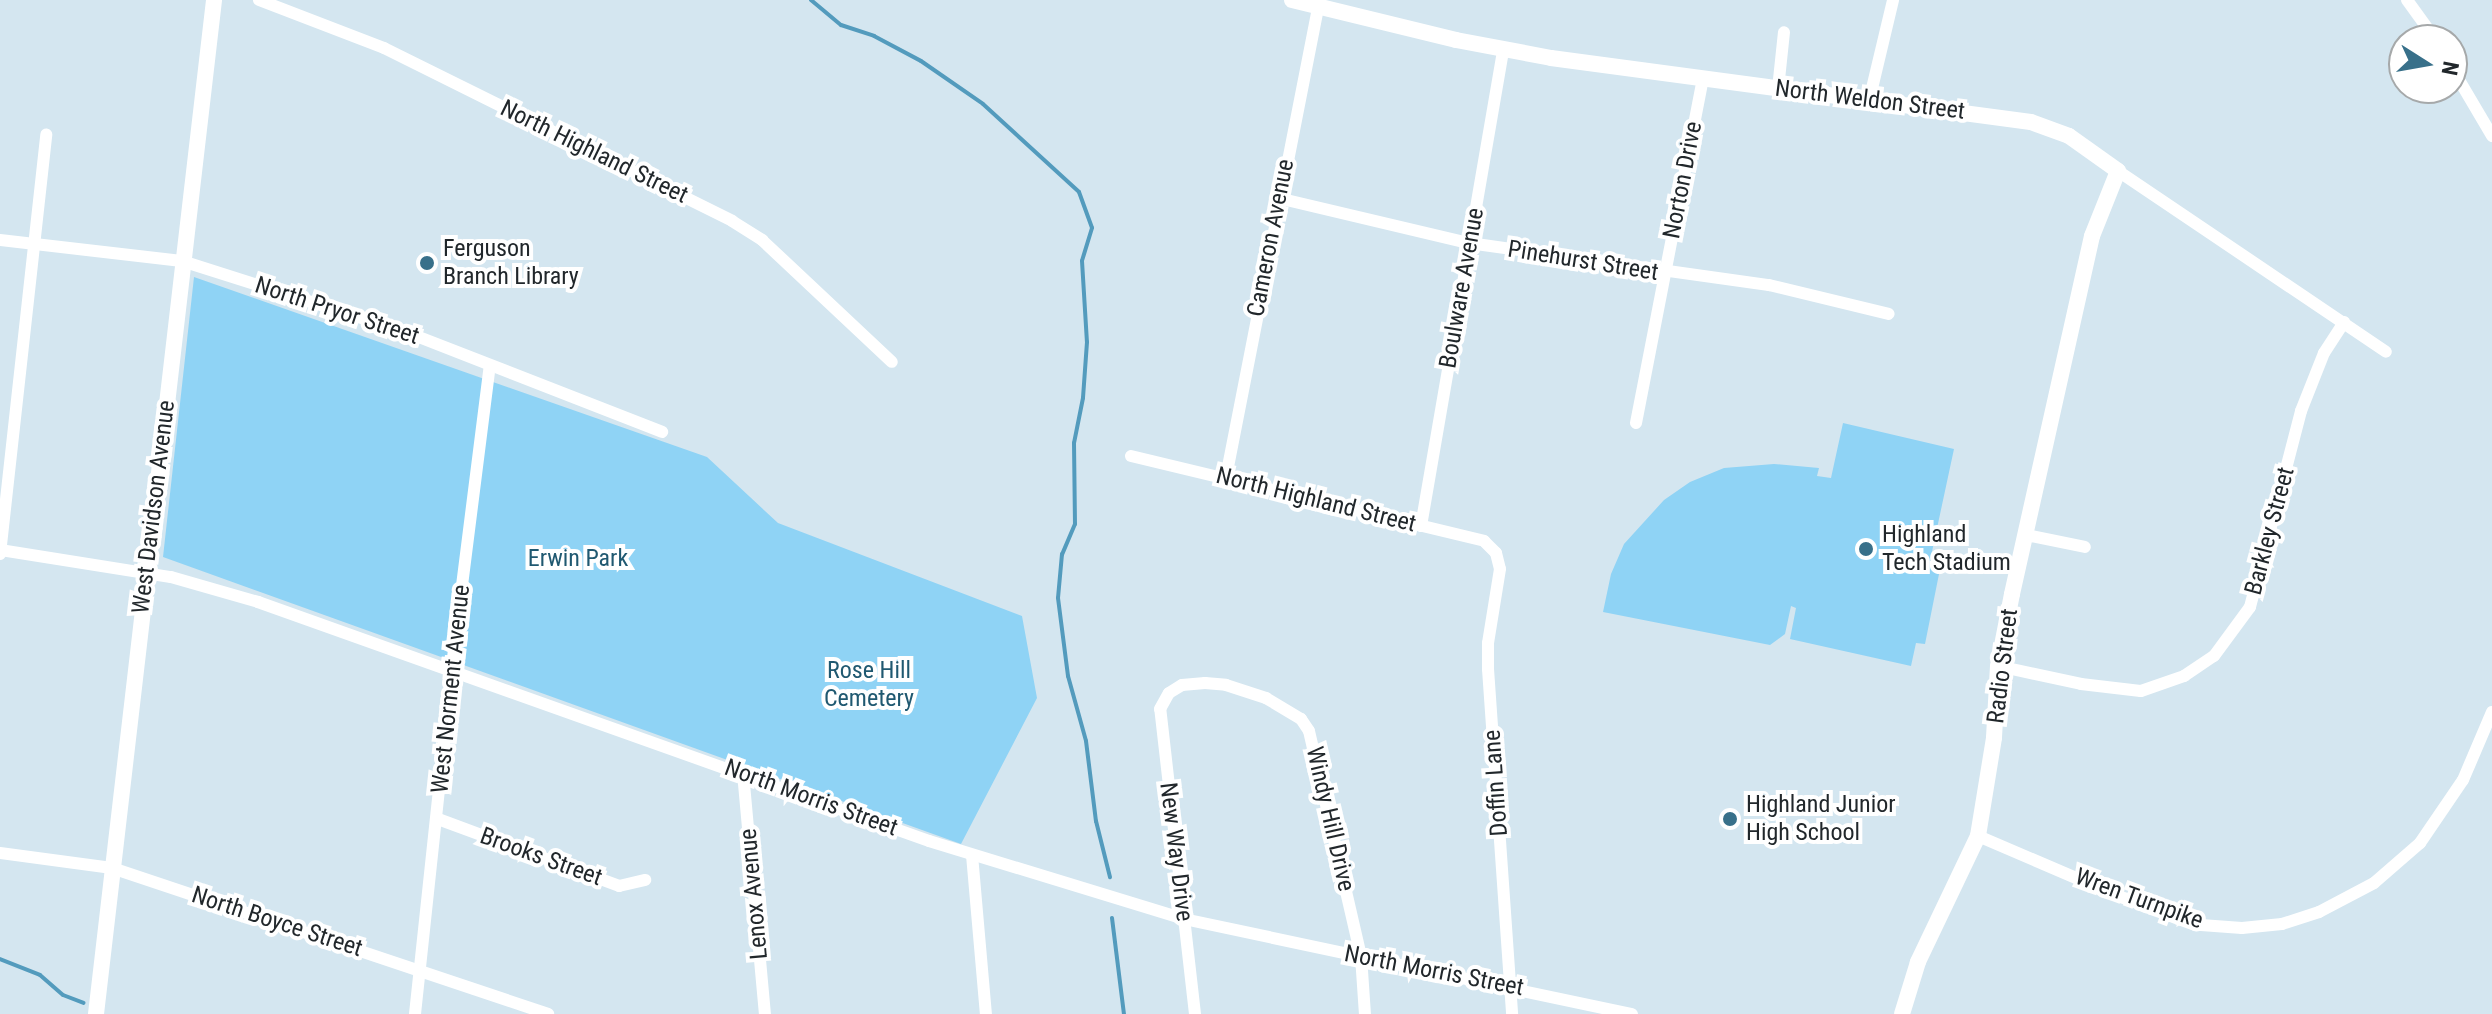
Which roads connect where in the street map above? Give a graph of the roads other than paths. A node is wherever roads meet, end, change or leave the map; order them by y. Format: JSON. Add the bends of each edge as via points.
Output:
{"nodes":[{"id":1,"x":214,"y":0,"type":"edge"},
{"id":2,"x":259,"y":0,"type":"edge"},
{"id":3,"x":1292,"y":0,"type":"edge"},
{"id":4,"x":1893,"y":0,"type":"edge"},
{"id":5,"x":2407,"y":0,"type":"edge"},
{"id":6,"x":1318,"y":3,"type":"edge"},
{"id":7,"x":2424,"y":24,"type":"edge"},
{"id":8,"x":1784,"y":32,"type":"dead end"},
{"id":9,"x":1503,"y":49,"type":"junction"},
{"id":10,"x":1703,"y":79,"type":"junction"},
{"id":11,"x":1778,"y":89,"type":"junction"},
{"id":12,"x":2468,"y":95,"type":"edge"},
{"id":13,"x":1869,"y":101,"type":"junction"},
{"id":14,"x":46,"y":135,"type":"dead end"},
{"id":15,"x":2492,"y":136,"type":"edge"},
{"id":16,"x":2118,"y":171,"type":"junction"},
{"id":17,"x":1278,"y":198,"type":"junction"},
{"id":18,"x":0,"y":240,"type":"edge"},
{"id":19,"x":1469,"y":243,"type":"junction"},
{"id":20,"x":34,"y":244,"type":"junction"},
{"id":21,"x":182,"y":261,"type":"junction"},
{"id":22,"x":1666,"y":273,"type":"junction"},
{"id":23,"x":1889,"y":314,"type":"dead end"},
{"id":24,"x":2344,"y":322,"type":"junction"},
{"id":25,"x":2386,"y":352,"type":"dead end"},
{"id":26,"x":892,"y":362,"type":"dead end"},
{"id":27,"x":490,"y":365,"type":"junction"},
{"id":28,"x":1636,"y":423,"type":"dead end"},
{"id":29,"x":662,"y":432,"type":"dead end"},
{"id":30,"x":1131,"y":456,"type":"dead end"},
{"id":31,"x":1226,"y":477,"type":"junction"},
{"id":32,"x":1421,"y":526,"type":"junction"},
{"id":33,"x":2026,"y":535,"type":"junction"},
{"id":34,"x":2085,"y":547,"type":"dead end"},
{"id":35,"x":0,"y":550,"type":"edge"},
{"id":36,"x":1496,"y":553,"type":"joint"},
{"id":37,"x":0,"y":558,"type":"edge"},
{"id":38,"x":147,"y":572,"type":"junction"},
{"id":39,"x":1998,"y":666,"type":"junction"},
{"id":40,"x":455,"y":671,"type":"junction"},
{"id":41,"x":1169,"y":693,"type":"joint"},
{"id":42,"x":2492,"y":712,"type":"edge"},
{"id":43,"x":743,"y":773,"type":"junction"},
{"id":44,"x":438,"y":819,"type":"junction"},
{"id":45,"x":1978,"y":836,"type":"junction"},
{"id":46,"x":0,"y":853,"type":"edge"},
{"id":47,"x":972,"y":855,"type":"junction"},
{"id":48,"x":112,"y":868,"type":"junction"},
{"id":49,"x":645,"y":880,"type":"dead end"},
{"id":50,"x":1184,"y":919,"type":"junction"},
{"id":51,"x":1361,"y":956,"type":"junction"},
{"id":52,"x":421,"y":969,"type":"junction"},
{"id":53,"x":1510,"y":986,"type":"junction"},
{"id":54,"x":96,"y":1014,"type":"edge"},
{"id":55,"x":415,"y":1014,"type":"edge"},
{"id":56,"x":548,"y":1014,"type":"edge"},
{"id":57,"x":765,"y":1014,"type":"edge"},
{"id":58,"x":986,"y":1014,"type":"edge"},
{"id":59,"x":1195,"y":1014,"type":"edge"},
{"id":60,"x":1365,"y":1014,"type":"edge"},
{"id":61,"x":1512,"y":1014,"type":"edge"},
{"id":62,"x":1632,"y":1014,"type":"edge"},
{"id":63,"x":1902,"y":1014,"type":"edge"}],
"edges":[{"from":1,"to":21,"type":"street","name":"West Davidson Avenue"},
{"from":2,"to":26,"type":"street","name":"North Highland Street","via":[[384,48],[732,221],[762,240]]},
{"from":3,"to":6,"type":"street","name":"North Weldon Street"},
{"from":4,"to":13,"type":"street"},
{"from":5,"to":7,"type":"street"},
{"from":6,"to":9,"type":"street","name":"North Weldon Street"},
{"from":6,"to":17,"type":"street","name":"Cameron Avenue"},
{"from":8,"to":11,"type":"street"},
{"from":9,"to":10,"type":"street","name":"North Weldon Street"},
{"from":9,"to":19,"type":"street","name":"Boulware Avenue"},
{"from":10,"to":11,"type":"street","name":"North Weldon Street"},
{"from":10,"to":22,"type":"street","name":"Norton Drive"},
{"from":11,"to":13,"type":"street","name":"North Weldon Street"},
{"from":12,"to":15,"type":"street"},
{"from":13,"to":16,"type":"street","name":"North Weldon Street","via":[[2031,122],[2069,136]]},
{"from":14,"to":20,"type":"street"},
{"from":16,"to":24,"type":"street","name":"North Weldon Street"},
{"from":16,"to":33,"type":"street","name":"Radio Street","via":[[2092,236]]},
{"from":17,"to":19,"type":"street","name":"Pinehurst Street"},
{"from":17,"to":31,"type":"street","name":"Cameron Avenue"},
{"from":18,"to":20,"type":"street","name":"North Pryor Street"},
{"from":19,"to":22,"type":"street","name":"Pinehurst Street"},
{"from":19,"to":32,"type":"street","name":"Boulware Avenue"},
{"from":20,"to":21,"type":"street","name":"North Pryor Street"},
{"from":20,"to":35,"type":"street"},
{"from":21,"to":27,"type":"street","name":"North Pryor Street","via":[[406,332]]},
{"from":21,"to":38,"type":"street","name":"West Davidson Avenue"},
{"from":22,"to":23,"type":"street","name":"Pinehurst Street","via":[[1769,285]]},
{"from":22,"to":28,"type":"street","name":"Norton Drive"},
{"from":24,"to":25,"type":"street","name":"North Weldon Street"},
{"from":24,"to":39,"type":"street","name":"Barkley Street","via":[[2324,353],[2301,411],[2250,607],[2214,656],[2184,676],[2141,691]]},
{"from":27,"to":29,"type":"street","name":"North Pryor Street"},
{"from":27,"to":40,"type":"street","name":"West Norment Avenue"},
{"from":30,"to":31,"type":"street","name":"North Highland Street"},
{"from":31,"to":32,"type":"street","name":"North Highland Street"},
{"from":32,"to":36,"type":"street","name":"North Highland Street","via":[[1484,541]]},
{"from":33,"to":34,"type":"street"},
{"from":33,"to":39,"type":"street","name":"Radio Street"},
{"from":35,"to":37,"type":"street"},
{"from":35,"to":38,"type":"street","name":"North Morris Street"},
{"from":36,"to":53,"type":"street","name":"Doffin Lane","via":[[1500,569],[1488,669]]},
{"from":38,"to":40,"type":"street","name":"North Morris Street","via":[[258,602]]},
{"from":38,"to":48,"type":"street","name":"West Davidson Avenue"},
{"from":39,"to":45,"type":"street","name":"Radio Street","via":[[1994,738]]},
{"from":40,"to":43,"type":"street","name":"North Morris Street"},
{"from":40,"to":44,"type":"street","name":"West Norment Avenue"},
{"from":41,"to":50,"type":"street","name":"New Way Drive","via":[[1160,709],[1161,737]]},
{"from":41,"to":51,"type":"street","name":"Windy Hill Drive","via":[[1182,685],[1226,685],[1266,698],[1301,719],[1316,753]]},
{"from":42,"to":45,"type":"street","name":"Wren Turnpike","via":[[2463,780],[2420,843],[2374,883],[2319,912],[2282,924],[2201,925]]},
{"from":43,"to":47,"type":"street","name":"North Morris Street"},
{"from":43,"to":57,"type":"street","name":"Lenox Avenue"},
{"from":44,"to":49,"type":"street","name":"Brooks Street","via":[[619,886]]},
{"from":44,"to":52,"type":"street","name":"West Norment Avenue"},
{"from":45,"to":63,"type":"street","name":"Radio Street","via":[[1918,962]]},
{"from":46,"to":48,"type":"street","name":"North Boyce Street"},
{"from":47,"to":50,"type":"street","name":"North Morris Street"},
{"from":47,"to":58,"type":"street"},
{"from":48,"to":52,"type":"street","name":"North Boyce Street"},
{"from":48,"to":54,"type":"street","name":"West Davidson Avenue"},
{"from":50,"to":51,"type":"street","name":"North Morris Street"},
{"from":50,"to":59,"type":"street","name":"New Way Drive"},
{"from":51,"to":53,"type":"street","name":"North Morris Street"},
{"from":51,"to":60,"type":"street","name":"Windy Hill Drive"},
{"from":52,"to":55,"type":"street","name":"West Norment Avenue"},
{"from":52,"to":56,"type":"street","name":"North Boyce Street"},
{"from":53,"to":61,"type":"street","name":"Doffin Lane"},
{"from":53,"to":62,"type":"street","name":"North Morris Street"}]}
